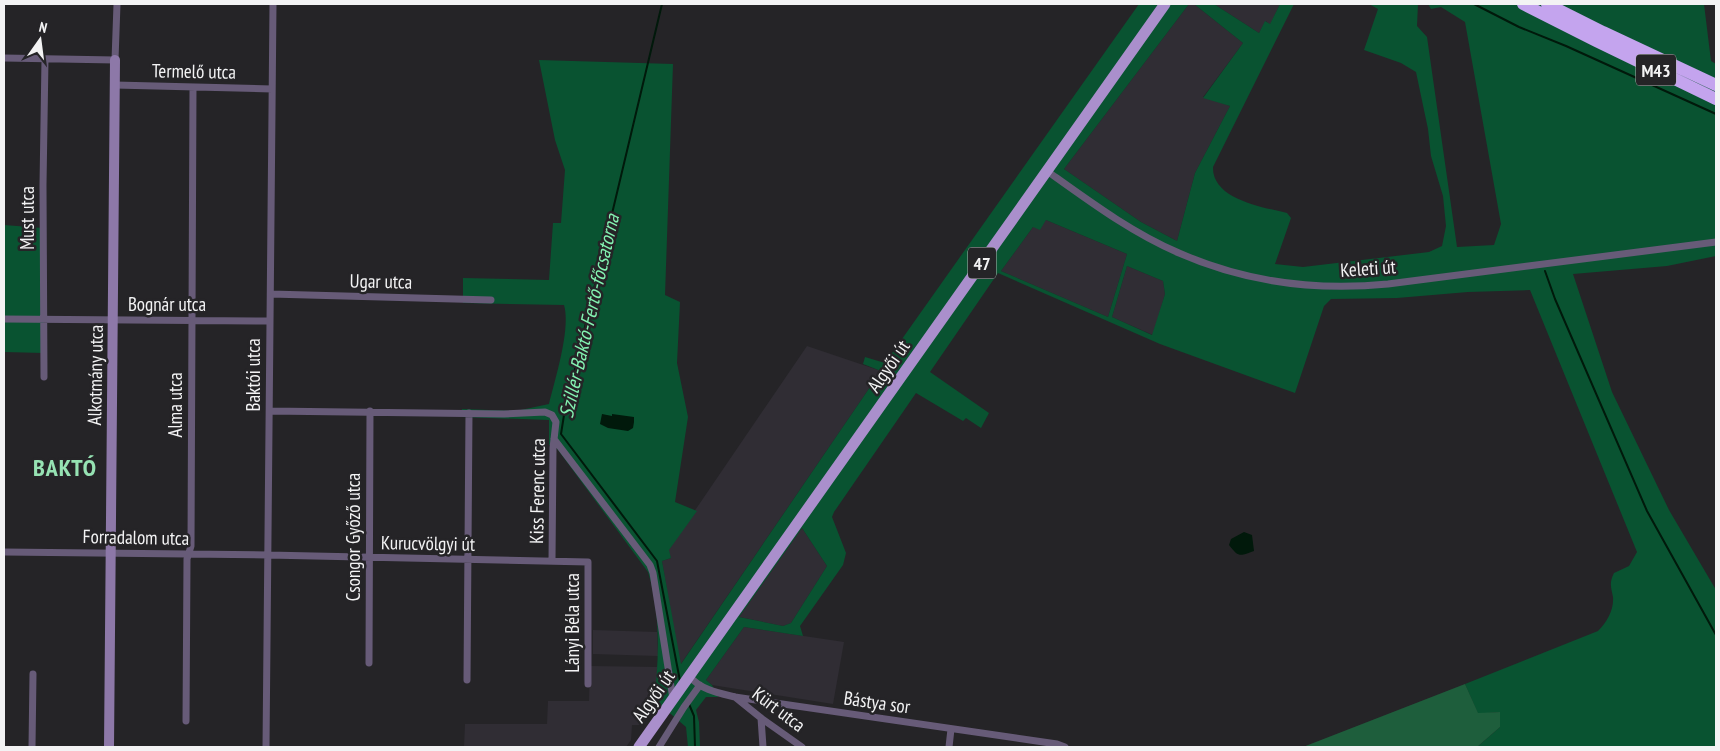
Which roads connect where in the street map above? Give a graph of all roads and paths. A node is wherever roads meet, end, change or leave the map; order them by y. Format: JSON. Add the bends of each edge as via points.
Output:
{"nodes":[{"id":1,"x":117,"y":4,"type":"edge"},
{"id":2,"x":273,"y":4,"type":"edge"},
{"id":3,"x":1165,"y":4,"type":"edge"},
{"id":4,"x":1523,"y":4,"type":"edge"},
{"id":5,"x":1547,"y":4,"type":"edge"},
{"id":6,"x":1559,"y":4,"type":"edge"},
{"id":7,"x":1603,"y":32,"type":"junction"},
{"id":8,"x":4,"y":58,"type":"edge"},
{"id":9,"x":45,"y":59,"type":"junction"},
{"id":10,"x":115,"y":60,"type":"junction"},
{"id":11,"x":115,"y":85,"type":"junction"},
{"id":12,"x":1716,"y":85,"type":"edge"},
{"id":13,"x":193,"y":87,"type":"junction"},
{"id":14,"x":272,"y":89,"type":"junction"},
{"id":15,"x":1716,"y":99,"type":"edge"},
{"id":16,"x":1047,"y":171,"type":"junction"},
{"id":17,"x":1716,"y":242,"type":"edge"},
{"id":18,"x":271,"y":294,"type":"junction"},
{"id":19,"x":491,"y":300,"type":"dead end"},
{"id":20,"x":4,"y":319,"type":"edge"},
{"id":21,"x":44,"y":319,"type":"junction"},
{"id":22,"x":113,"y":320,"type":"junction"},
{"id":23,"x":192,"y":321,"type":"junction"},
{"id":24,"x":270,"y":321,"type":"junction"},
{"id":25,"x":44,"y":377,"type":"dead end"},
{"id":26,"x":270,"y":411,"type":"junction"},
{"id":27,"x":370,"y":411,"type":"junction"},
{"id":28,"x":469,"y":413,"type":"junction"},
{"id":29,"x":554,"y":439,"type":"junction"},
{"id":30,"x":4,"y":552,"type":"edge"},
{"id":31,"x":110,"y":553,"type":"junction"},
{"id":32,"x":189,"y":554,"type":"junction"},
{"id":33,"x":268,"y":555,"type":"junction"},
{"id":34,"x":369,"y":558,"type":"junction"},
{"id":35,"x":467,"y":560,"type":"junction"},
{"id":36,"x":552,"y":561,"type":"junction"},
{"id":37,"x":588,"y":562,"type":"joint"},
{"id":38,"x":369,"y":663,"type":"dead end"},
{"id":39,"x":33,"y":674,"type":"dead end"},
{"id":40,"x":688,"y":677,"type":"junction"},
{"id":41,"x":467,"y":680,"type":"dead end"},
{"id":42,"x":588,"y":684,"type":"dead end"},
{"id":43,"x":700,"y":686,"type":"junction"},
{"id":44,"x":675,"y":696,"type":"junction"},
{"id":45,"x":735,"y":697,"type":"junction"},
{"id":46,"x":760,"y":701,"type":"junction"},
{"id":47,"x":760,"y":717,"type":"junction"},
{"id":48,"x":186,"y":721,"type":"dead end"},
{"id":49,"x":951,"y":729,"type":"junction"},
{"id":50,"x":32,"y":747,"type":"edge"},
{"id":51,"x":109,"y":747,"type":"edge"},
{"id":52,"x":266,"y":747,"type":"edge"},
{"id":53,"x":638,"y":747,"type":"edge"},
{"id":54,"x":659,"y":747,"type":"edge"},
{"id":55,"x":762,"y":747,"type":"edge"},
{"id":56,"x":802,"y":747,"type":"edge"},
{"id":57,"x":949,"y":747,"type":"edge"},
{"id":58,"x":1065,"y":747,"type":"edge"}],
"edges":[{"from":1,"to":10,"type":"street","name":"Alkotmány utca"},
{"from":2,"to":14,"type":"street","name":"Baktói utca"},
{"from":3,"to":16,"type":"main road","name":"Algyői út","number":"47"},
{"from":4,"to":15,"type":"highway","number":"M43"},
{"from":5,"to":7,"type":"highway","number":"M43"},
{"from":6,"to":7,"type":"highway"},
{"from":7,"to":12,"type":"highway","number":"M43"},
{"from":8,"to":9,"type":"street"},
{"from":9,"to":10,"type":"street"},
{"from":9,"to":21,"type":"street","name":"Must utca"},
{"from":10,"to":11,"type":"street","name":"Alkotmány utca"},
{"from":11,"to":13,"type":"street","name":"Termelő utca"},
{"from":11,"to":22,"type":"street","name":"Alkotmány utca"},
{"from":13,"to":14,"type":"street","name":"Termelő utca"},
{"from":13,"to":23,"type":"street","name":"Alma utca"},
{"from":14,"to":18,"type":"street","name":"Baktói utca"},
{"from":16,"to":17,"type":"street","name":"Keleti út","via":[[1102,210],[1178,253],[1235,273],[1295,284],[1342,287],[1388,284]]},
{"from":16,"to":40,"type":"main road","name":"Algyői út","number":"47"},
{"from":18,"to":19,"type":"street","name":"Ugar utca"},
{"from":18,"to":24,"type":"street","name":"Baktói utca"},
{"from":20,"to":21,"type":"street","name":"Bognár utca"},
{"from":21,"to":22,"type":"street","name":"Bognár utca"},
{"from":21,"to":25,"type":"street","name":"Must utca"},
{"from":22,"to":23,"type":"street","name":"Bognár utca"},
{"from":22,"to":31,"type":"street","name":"Alkotmány utca"},
{"from":23,"to":24,"type":"street","name":"Bognár utca"},
{"from":23,"to":32,"type":"street","name":"Alma utca","via":[[192,546]]},
{"from":24,"to":26,"type":"street","name":"Baktói utca"},
{"from":26,"to":27,"type":"street"},
{"from":26,"to":33,"type":"street","name":"Baktói utca"},
{"from":27,"to":28,"type":"street"},
{"from":27,"to":34,"type":"street","name":"Csongor Győző utca"},
{"from":28,"to":29,"type":"street","name":"Kiss Ferenc utca","via":[[545,412],[556,422]]},
{"from":28,"to":35,"type":"street"},
{"from":29,"to":36,"type":"street","name":"Kiss Ferenc utca"},
{"from":29,"to":44,"type":"street","via":[[650,565]]},
{"from":30,"to":31,"type":"street","name":"Forradalom utca"},
{"from":31,"to":32,"type":"street","name":"Forradalom utca"},
{"from":31,"to":51,"type":"street","name":"Alkotmány utca"},
{"from":32,"to":33,"type":"street","name":"Forradalom utca"},
{"from":32,"to":48,"type":"street","name":"Alma utca"},
{"from":33,"to":34,"type":"street","name":"Kurucvölgyi út"},
{"from":33,"to":52,"type":"street","name":"Baktói utca"},
{"from":34,"to":35,"type":"street","name":"Kurucvölgyi út"},
{"from":34,"to":38,"type":"street","name":"Csongor Győző utca"},
{"from":35,"to":36,"type":"street","name":"Kurucvölgyi út"},
{"from":35,"to":41,"type":"street"},
{"from":36,"to":37,"type":"street","name":"Kurucvölgyi út"},
{"from":37,"to":42,"type":"street","name":"Lányi Béla utca"},
{"from":39,"to":50,"type":"street"},
{"from":40,"to":43,"type":"street","name":"Bástya sor"},
{"from":40,"to":44,"type":"main road","name":"Algyői út","number":"47"},
{"from":43,"to":45,"type":"street","name":"Bástya sor"},
{"from":43,"to":54,"type":"street","name":"Algyői út"},
{"from":44,"to":53,"type":"main road","name":"Algyői út","number":"47"},
{"from":45,"to":46,"type":"street","name":"Bástya sor"},
{"from":45,"to":47,"type":"street","name":"Kürt utca"},
{"from":46,"to":47,"type":"street"},
{"from":46,"to":49,"type":"street","name":"Bástya sor"},
{"from":47,"to":55,"type":"street"},
{"from":47,"to":56,"type":"street","name":"Kürt utca"},
{"from":49,"to":57,"type":"street"},
{"from":49,"to":58,"type":"street","name":"Bástya sor"}]}
